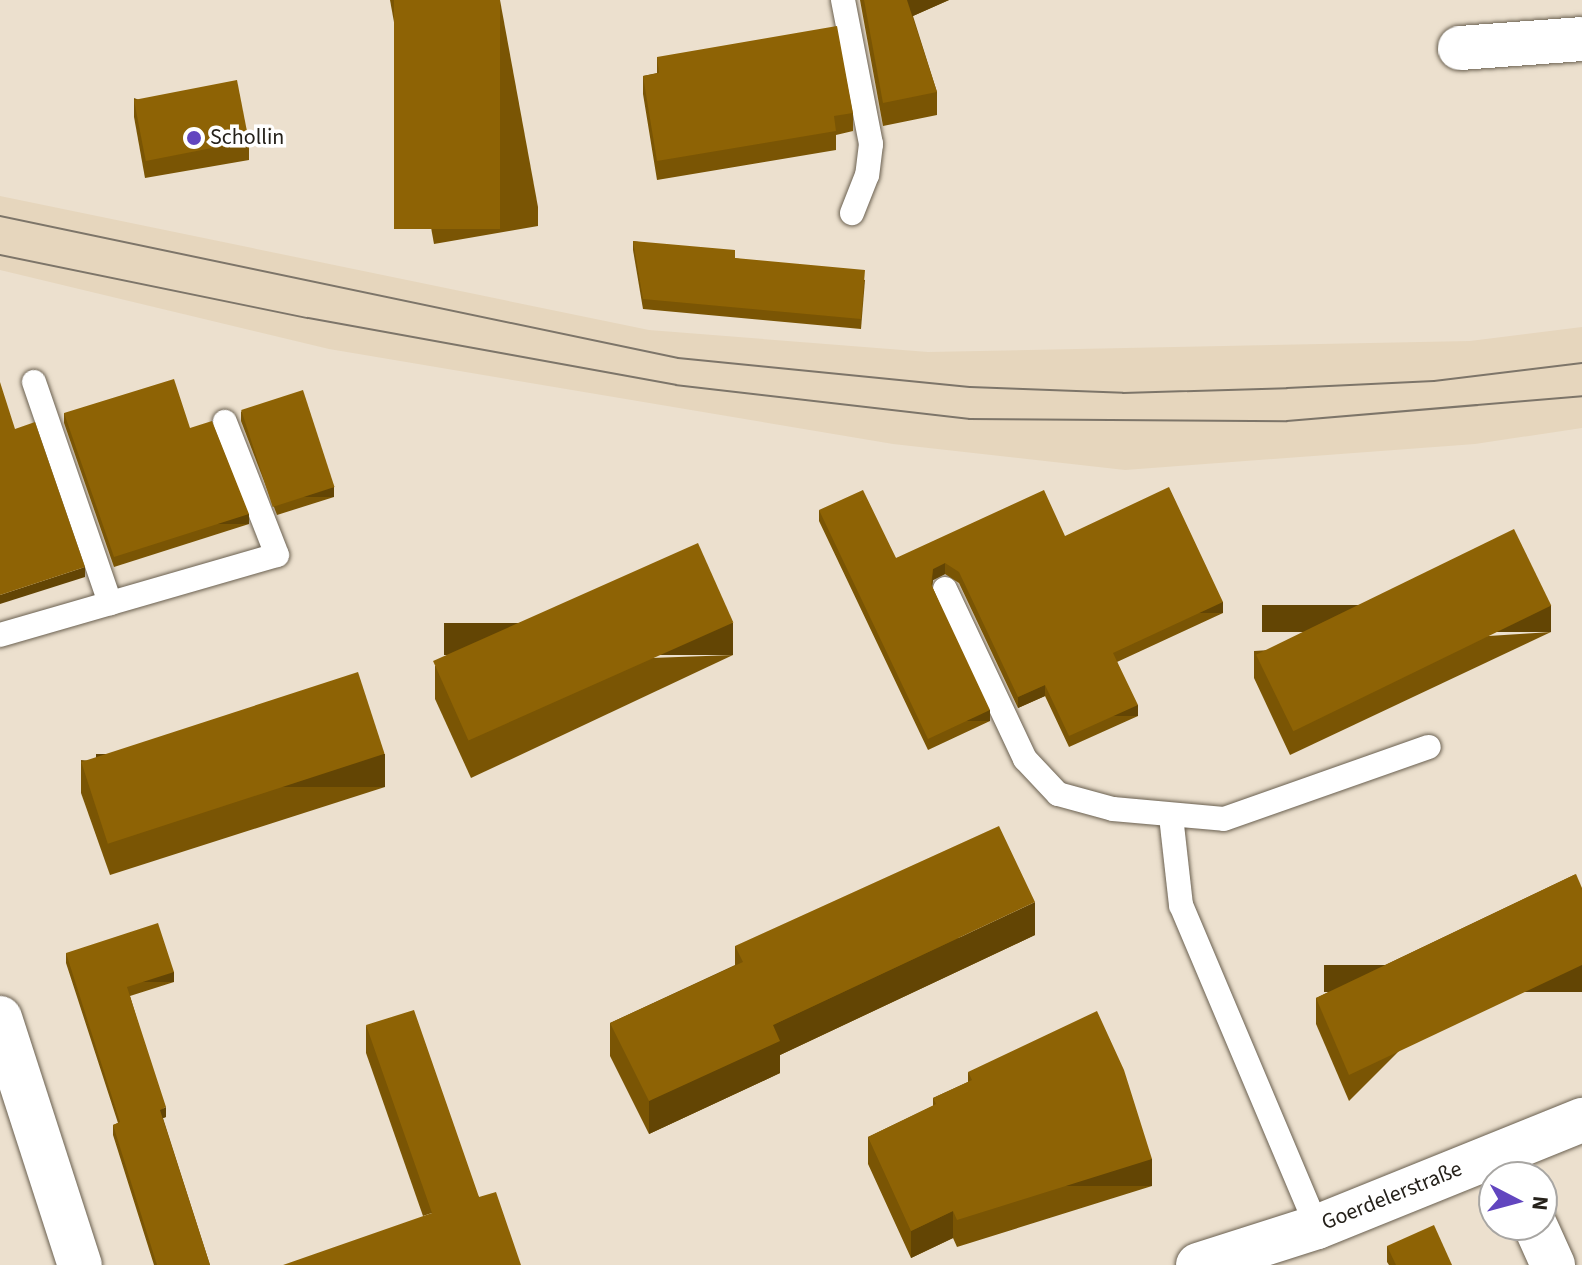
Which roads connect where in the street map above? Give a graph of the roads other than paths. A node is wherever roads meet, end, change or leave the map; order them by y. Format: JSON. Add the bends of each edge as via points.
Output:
{"nodes":[{"id":1,"x":843,"y":0,"type":"edge"},
{"id":2,"x":1582,"y":39,"type":"edge"},
{"id":3,"x":1460,"y":48,"type":"dead end"},
{"id":4,"x":852,"y":213,"type":"dead end"},
{"id":5,"x":34,"y":382,"type":"dead end"},
{"id":6,"x":225,"y":422,"type":"dead end"},
{"id":7,"x":945,"y":589,"type":"dead end"},
{"id":8,"x":110,"y":603,"type":"junction"},
{"id":9,"x":0,"y":635,"type":"edge"},
{"id":10,"x":1429,"y":747,"type":"dead end"},
{"id":11,"x":1171,"y":816,"type":"junction"},
{"id":12,"x":0,"y":1018,"type":"edge"},
{"id":13,"x":1582,"y":1120,"type":"edge"},
{"id":14,"x":1513,"y":1161,"type":"edge"},
{"id":15,"x":1478,"y":1174,"type":"edge"},
{"id":16,"x":1317,"y":1227,"type":"junction"},
{"id":17,"x":1542,"y":1241,"type":"edge"},
{"id":18,"x":80,"y":1265,"type":"edge"},
{"id":19,"x":1198,"y":1265,"type":"edge"},
{"id":20,"x":1553,"y":1265,"type":"edge"}],
"edges":[{"from":1,"to":4,"type":"lane","via":[[871,144],[867,175]]},
{"from":2,"to":3,"type":"street"},
{"from":5,"to":8,"type":"lane"},
{"from":6,"to":8,"type":"lane","via":[[277,555]]},
{"from":7,"to":11,"type":"lane","via":[[1025,759],[1058,794],[1113,809]]},
{"from":8,"to":9,"type":"lane"},
{"from":10,"to":11,"type":"lane","via":[[1224,819]]},
{"from":11,"to":16,"type":"lane","via":[[1181,905]]},
{"from":12,"to":18,"type":"street"},
{"from":13,"to":14,"type":"street","name":"Goerdelerstraße"},
{"from":15,"to":16,"type":"street","name":"Goerdelerstraße"},
{"from":16,"to":19,"type":"street","name":"Goerdelerstraße"},
{"from":17,"to":20,"type":"street"}]}
